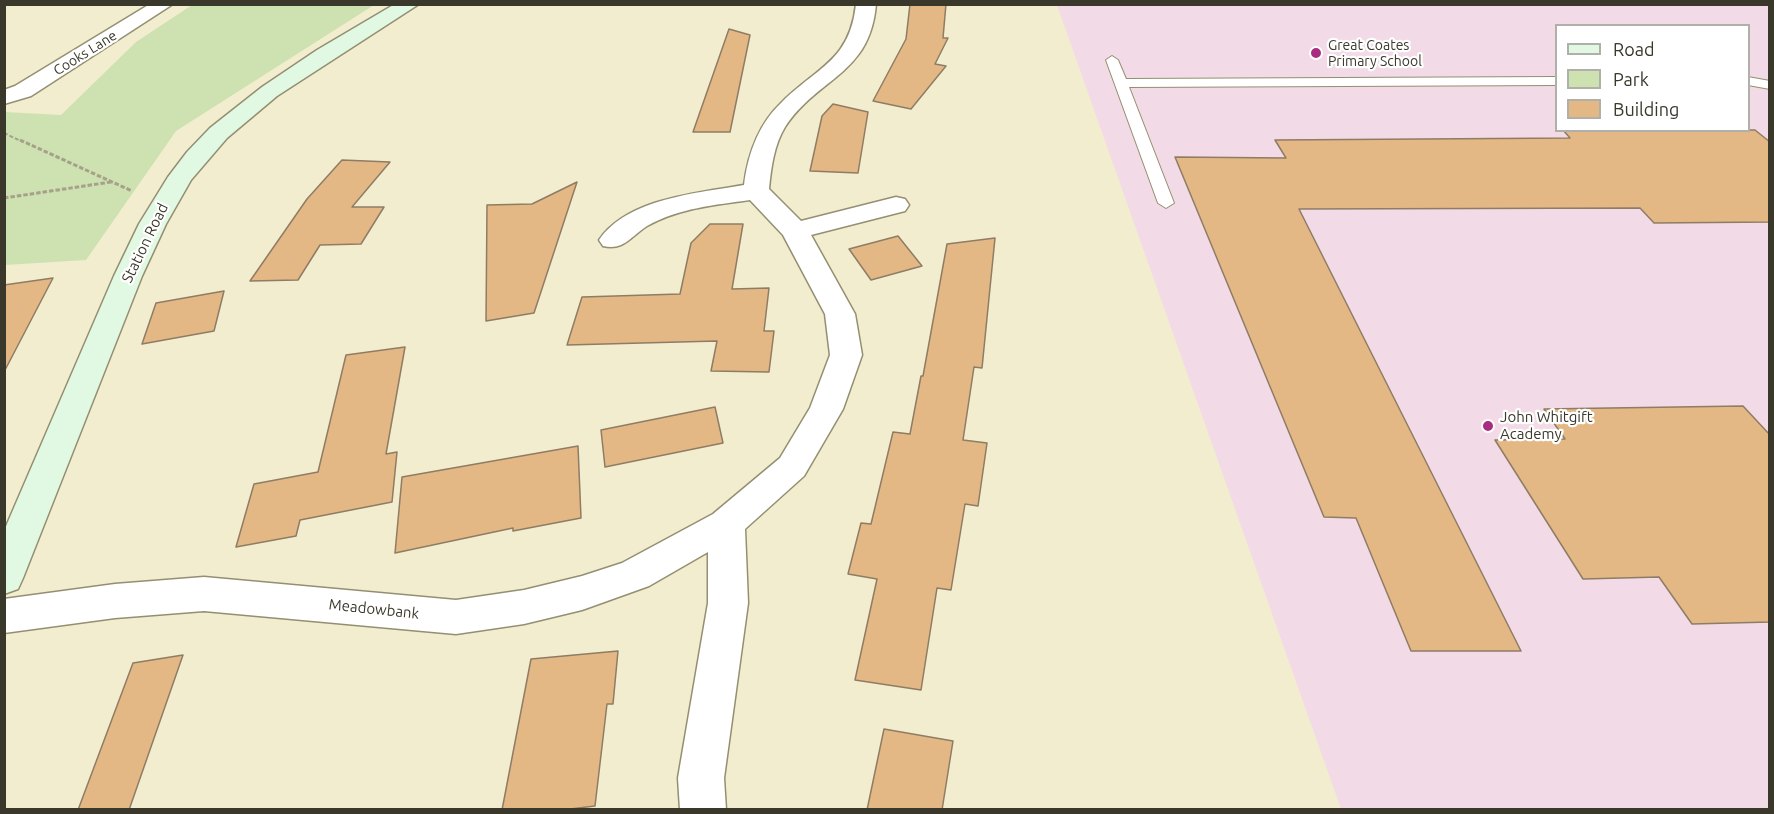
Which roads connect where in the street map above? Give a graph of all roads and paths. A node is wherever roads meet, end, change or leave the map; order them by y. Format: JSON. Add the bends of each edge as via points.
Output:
{"nodes":[{"id":1,"x":164,"y":4,"type":"edge"},
{"id":2,"x":410,"y":4,"type":"edge"},
{"id":3,"x":866,"y":4,"type":"edge"},
{"id":4,"x":1112,"y":60,"type":"dead end"},
{"id":5,"x":1555,"y":81,"type":"edge"},
{"id":6,"x":1750,"y":81,"type":"edge"},
{"id":7,"x":1122,"y":83,"type":"junction"},
{"id":8,"x":1770,"y":85,"type":"edge"},
{"id":9,"x":4,"y":97,"type":"edge"},
{"id":10,"x":4,"y":133,"type":"edge"},
{"id":11,"x":111,"y":182,"type":"junction"},
{"id":12,"x":756,"y":191,"type":"junction"},
{"id":13,"x":4,"y":198,"type":"edge"},
{"id":14,"x":1166,"y":203,"type":"dead end"},
{"id":15,"x":164,"y":205,"type":"junction"},
{"id":16,"x":896,"y":205,"type":"dead end"},
{"id":17,"x":795,"y":231,"type":"junction"},
{"id":18,"x":613,"y":240,"type":"dead end"},
{"id":19,"x":726,"y":524,"type":"junction"},
{"id":20,"x":4,"y":578,"type":"edge"},
{"id":21,"x":4,"y":616,"type":"edge"},
{"id":22,"x":702,"y":810,"type":"edge"}],
"edges":[{"from":1,"to":9,"type":"street","name":"Cooks Lane","via":[[23,91]]},
{"from":2,"to":15,"type":"street","name":"Station Road","via":[[295,75],[226,127],[195,158]]},
{"from":3,"to":12,"type":"street","via":[[859,43],[839,68],[805,91],[775,125],[760,158]]},
{"from":4,"to":7,"type":"lane"},
{"from":5,"to":7,"type":"lane"},
{"from":6,"to":8,"type":"lane"},
{"from":7,"to":14,"type":"lane"},
{"from":10,"to":11,"type":"path"},
{"from":11,"to":13,"type":"path"},
{"from":11,"to":15,"type":"path"},
{"from":12,"to":17,"type":"street","name":"Meadowbank"},
{"from":12,"to":18,"type":"street","via":[[677,204],[637,221]]},
{"from":15,"to":20,"type":"street","name":"Station Road","via":[[128,275]]},
{"from":16,"to":17,"type":"street"},
{"from":17,"to":19,"type":"street","name":"Meadowbank","via":[[840,314],[846,355],[826,410],[792,466]]},
{"from":19,"to":21,"type":"street","name":"Meadowbank","via":[[635,575],[524,607],[456,617],[204,594]]},
{"from":19,"to":22,"type":"street","via":[[728,603],[701,778]]}]}
